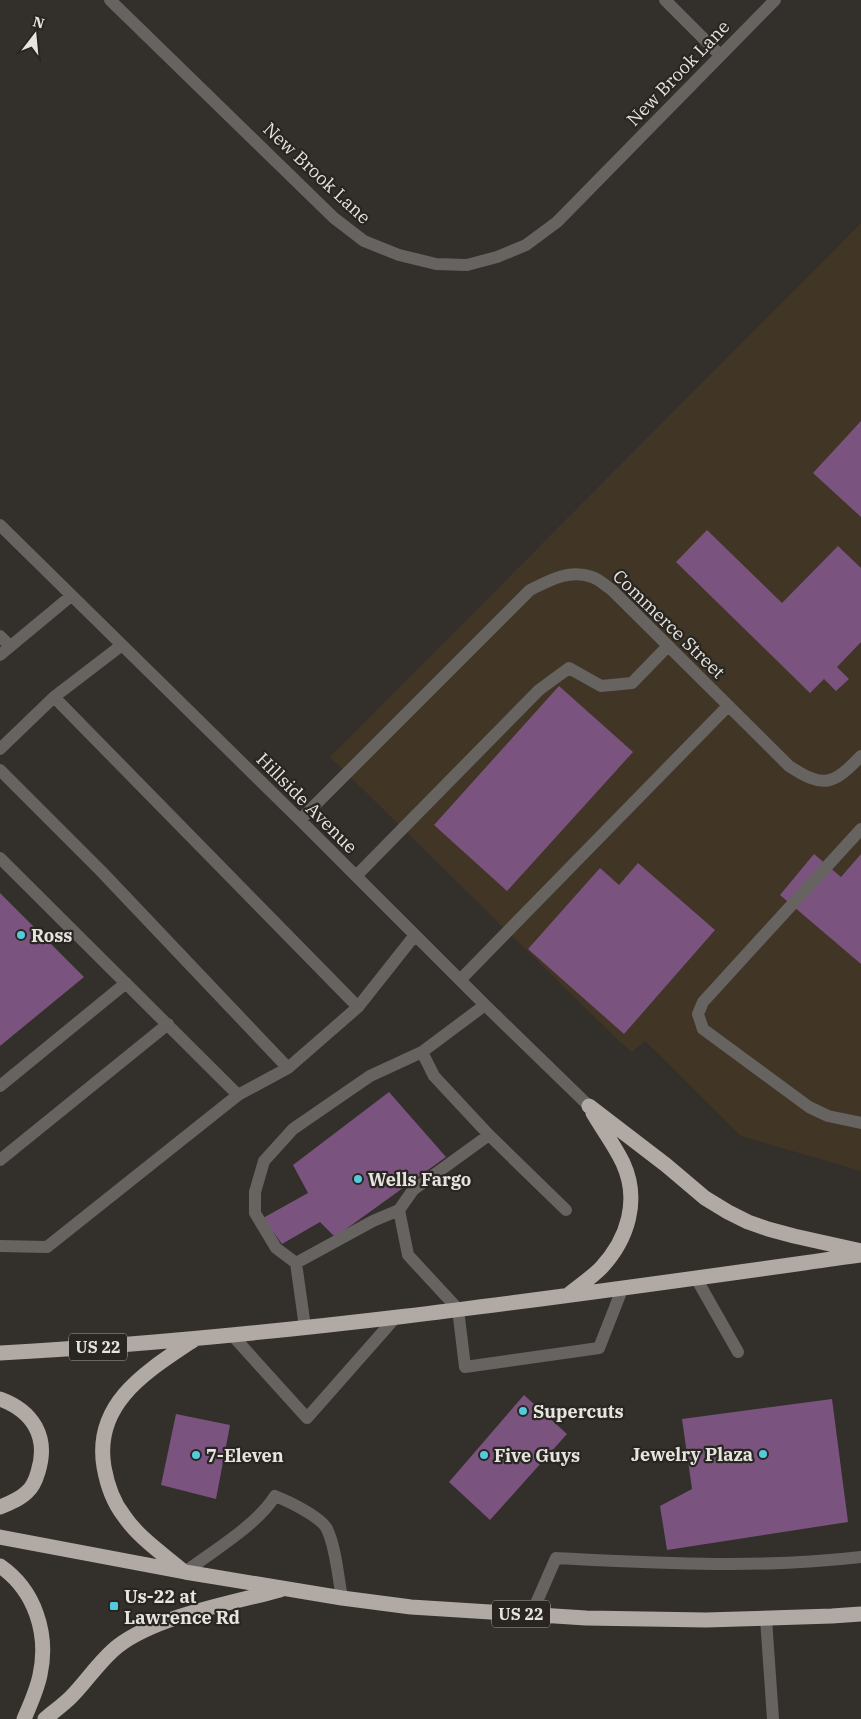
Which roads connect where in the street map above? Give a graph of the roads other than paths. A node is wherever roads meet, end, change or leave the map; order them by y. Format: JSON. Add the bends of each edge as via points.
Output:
{"nodes":[{"id":1,"x":110,"y":0,"type":"edge"},
{"id":2,"x":665,"y":0,"type":"edge"},
{"id":3,"x":775,"y":0,"type":"edge"},
{"id":4,"x":720,"y":55,"type":"junction"},
{"id":5,"x":0,"y":525,"type":"edge"},
{"id":6,"x":71,"y":596,"type":"junction"},
{"id":7,"x":0,"y":636,"type":"edge"},
{"id":8,"x":122,"y":645,"type":"junction"},
{"id":9,"x":10,"y":646,"type":"junction"},
{"id":10,"x":668,"y":646,"type":"junction"},
{"id":11,"x":0,"y":656,"type":"edge"},
{"id":12,"x":54,"y":697,"type":"junction"},
{"id":13,"x":728,"y":706,"type":"junction"},
{"id":14,"x":0,"y":749,"type":"edge"},
{"id":15,"x":861,"y":756,"type":"edge"},
{"id":16,"x":0,"y":770,"type":"edge"},
{"id":17,"x":300,"y":820,"type":"junction"},
{"id":18,"x":861,"y":828,"type":"edge"},
{"id":19,"x":0,"y":858,"type":"edge"},
{"id":20,"x":356,"y":876,"type":"junction"},
{"id":21,"x":416,"y":935,"type":"junction"},
{"id":22,"x":460,"y":980,"type":"junction"},
{"id":23,"x":126,"y":983,"type":"junction"},
{"id":24,"x":485,"y":1004,"type":"junction"},
{"id":25,"x":358,"y":1007,"type":"junction"},
{"id":26,"x":168,"y":1024,"type":"junction"},
{"id":27,"x":422,"y":1052,"type":"junction"},
{"id":28,"x":288,"y":1068,"type":"junction"},
{"id":29,"x":0,"y":1086,"type":"edge"},
{"id":30,"x":238,"y":1095,"type":"junction"},
{"id":31,"x":589,"y":1106,"type":"junction"},
{"id":32,"x":861,"y":1124,"type":"edge"},
{"id":33,"x":489,"y":1134,"type":"junction"},
{"id":34,"x":0,"y":1160,"type":"edge"},
{"id":35,"x":399,"y":1210,"type":"junction"},
{"id":36,"x":566,"y":1210,"type":"dead end"},
{"id":37,"x":0,"y":1246,"type":"edge"},
{"id":38,"x":861,"y":1250,"type":"edge"},
{"id":39,"x":861,"y":1255,"type":"edge"},
{"id":40,"x":296,"y":1263,"type":"junction"},
{"id":41,"x":696,"y":1278,"type":"junction"},
{"id":42,"x":623,"y":1287,"type":"junction"},
{"id":43,"x":568,"y":1295,"type":"junction"},
{"id":44,"x":458,"y":1310,"type":"junction"},
{"id":45,"x":396,"y":1317,"type":"junction"},
{"id":46,"x":305,"y":1326,"type":"junction"},
{"id":47,"x":232,"y":1335,"type":"junction"},
{"id":48,"x":196,"y":1338,"type":"junction"},
{"id":49,"x":738,"y":1352,"type":"dead end"},
{"id":50,"x":0,"y":1353,"type":"edge"},
{"id":51,"x":0,"y":1399,"type":"edge"},
{"id":52,"x":0,"y":1507,"type":"edge"},
{"id":53,"x":0,"y":1537,"type":"edge"},
{"id":54,"x":861,"y":1558,"type":"edge"},
{"id":55,"x":0,"y":1566,"type":"edge"},
{"id":56,"x":184,"y":1572,"type":"junction"},
{"id":57,"x":285,"y":1589,"type":"junction"},
{"id":58,"x":342,"y":1598,"type":"junction"},
{"id":59,"x":861,"y":1614,"type":"edge"},
{"id":60,"x":530,"y":1615,"type":"junction"},
{"id":61,"x":766,"y":1619,"type":"junction"},
{"id":62,"x":24,"y":1719,"type":"edge"},
{"id":63,"x":45,"y":1719,"type":"edge"},
{"id":64,"x":773,"y":1719,"type":"edge"}],
"edges":[{"from":1,"to":4,"type":"street","name":"New Brook Lane","via":[[334,218],[364,241],[398,255],[436,264],[467,264],[497,257],[526,245],[557,222]]},
{"from":2,"to":4,"type":"street"},
{"from":3,"to":4,"type":"street","name":"New Brook Lane"},
{"from":5,"to":6,"type":"street","name":"Hillside Avenue"},
{"from":6,"to":8,"type":"street","name":"Hillside Avenue"},
{"from":6,"to":9,"type":"street"},
{"from":7,"to":9,"type":"street"},
{"from":8,"to":12,"type":"street"},
{"from":8,"to":17,"type":"street","name":"Hillside Avenue"},
{"from":9,"to":11,"type":"street"},
{"from":10,"to":13,"type":"street","name":"Commerce Street"},
{"from":10,"to":17,"type":"street","name":"Commerce Street","via":[[612,590],[593,577],[571,574],[551,578],[530,590]]},
{"from":10,"to":20,"type":"street","via":[[632,683],[602,686],[569,668],[540,690]]},
{"from":12,"to":14,"type":"street"},
{"from":12,"to":25,"type":"street"},
{"from":13,"to":15,"type":"street","name":"Commerce Street","via":[[789,766],[816,780],[830,781],[844,774]]},
{"from":13,"to":22,"type":"street"},
{"from":16,"to":28,"type":"street"},
{"from":17,"to":20,"type":"street","name":"Hillside Avenue"},
{"from":18,"to":32,"type":"street","via":[[703,1002],[698,1014],[703,1029],[810,1107],[828,1116]]},
{"from":19,"to":23,"type":"street"},
{"from":20,"to":21,"type":"street","name":"Hillside Avenue"},
{"from":21,"to":22,"type":"street","name":"Hillside Avenue"},
{"from":21,"to":25,"type":"street"},
{"from":22,"to":24,"type":"street","name":"Hillside Avenue"},
{"from":23,"to":26,"type":"street"},
{"from":23,"to":29,"type":"street"},
{"from":24,"to":27,"type":"street"},
{"from":24,"to":31,"type":"street","name":"Hillside Avenue"},
{"from":25,"to":28,"type":"street"},
{"from":26,"to":30,"type":"street"},
{"from":26,"to":34,"type":"street"},
{"from":27,"to":33,"type":"street","via":[[434,1076]]},
{"from":27,"to":40,"type":"street","via":[[370,1076],[293,1129],[264,1161],[255,1192],[255,1214],[276,1248]]},
{"from":28,"to":30,"type":"street"},
{"from":30,"to":37,"type":"street","via":[[47,1247]]},
{"from":31,"to":38,"type":"highway","via":[[705,1198],[728,1212],[776,1231]]},
{"from":31,"to":43,"type":"highway","via":[[622,1162],[628,1178],[631,1210],[624,1236],[610,1257]]},
{"from":33,"to":35,"type":"street","via":[[413,1190]]},
{"from":33,"to":36,"type":"street"},
{"from":35,"to":40,"type":"street"},
{"from":35,"to":44,"type":"street","via":[[408,1255]]},
{"from":39,"to":41,"type":"highway","number":"US 22"},
{"from":40,"to":46,"type":"street"},
{"from":41,"to":42,"type":"highway","number":"US 22"},
{"from":41,"to":49,"type":"street"},
{"from":42,"to":43,"type":"highway","number":"US 22"},
{"from":42,"to":44,"type":"street","via":[[599,1348],[465,1367]]},
{"from":43,"to":44,"type":"highway","number":"US 22"},
{"from":44,"to":45,"type":"highway","number":"US 22"},
{"from":45,"to":46,"type":"highway","number":"US 22"},
{"from":45,"to":47,"type":"street","via":[[307,1418]]},
{"from":46,"to":47,"type":"highway","number":"US 22"},
{"from":47,"to":48,"type":"highway","number":"US 22"},
{"from":48,"to":50,"type":"highway","number":"US 22"},
{"from":48,"to":56,"type":"highway","via":[[150,1369],[127,1390],[107,1426],[103,1457],[110,1489],[124,1517]]},
{"from":51,"to":52,"type":"highway","via":[[12,1403],[31,1419],[37,1429],[42,1456],[28,1491]]},
{"from":53,"to":56,"type":"highway","number":"US 22"},
{"from":54,"to":60,"type":"street","via":[[755,1564],[556,1558]]},
{"from":55,"to":62,"type":"highway","via":[[29,1595],[43,1642],[40,1676]]},
{"from":56,"to":57,"type":"highway","number":"US 22"},
{"from":56,"to":58,"type":"street","via":[[256,1519],[275,1496],[300,1507],[326,1527]]},
{"from":57,"to":58,"type":"highway","number":"US 22"},
{"from":57,"to":63,"type":"highway","via":[[183,1616],[130,1638]]},
{"from":58,"to":60,"type":"highway","number":"US 22","via":[[411,1607]]},
{"from":59,"to":61,"type":"highway","number":"US 22"},
{"from":60,"to":61,"type":"highway","number":"US 22"},
{"from":61,"to":64,"type":"street"}]}
